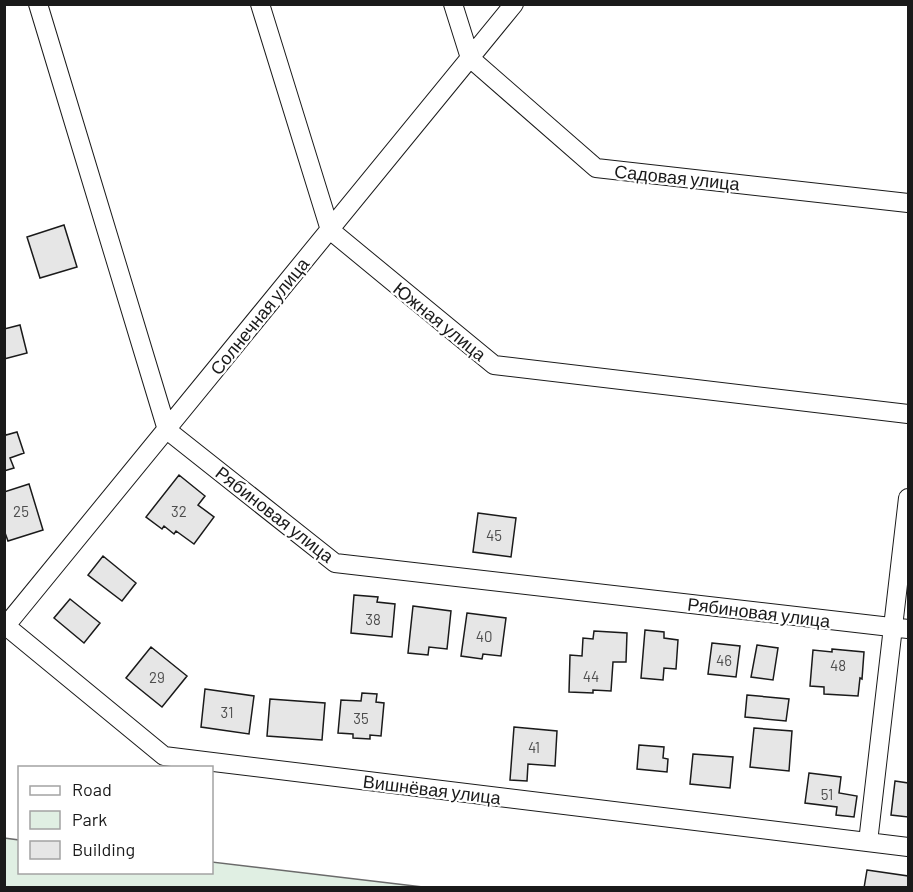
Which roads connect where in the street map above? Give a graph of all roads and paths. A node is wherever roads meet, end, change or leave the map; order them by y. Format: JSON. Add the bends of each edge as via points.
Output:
{"nodes":[{"id":1,"x":38,"y":4,"type":"edge"},
{"id":2,"x":260,"y":4,"type":"edge"},
{"id":3,"x":453,"y":4,"type":"edge"},
{"id":4,"x":514,"y":4,"type":"edge"},
{"id":5,"x":470,"y":58,"type":"junction"},
{"id":6,"x":909,"y":202,"type":"edge"},
{"id":7,"x":330,"y":230,"type":"junction"},
{"id":8,"x":909,"y":414,"type":"edge"},
{"id":9,"x":167,"y":430,"type":"junction"},
{"id":10,"x":909,"y":498,"type":"edge"},
{"id":11,"x":5,"y":625,"type":"edge"},
{"id":12,"x":901,"y":628,"type":"edge"},
{"id":13,"x":868,"y":842,"type":"junction"},
{"id":14,"x":909,"y":847,"type":"edge"}],
"edges":[{"from":1,"to":9,"type":"street"},
{"from":2,"to":7,"type":"street"},
{"from":3,"to":5,"type":"street"},
{"from":4,"to":5,"type":"street","name":"Солнечная улица"},
{"from":5,"to":6,"type":"street","name":"Садовая улица","via":[[596,168]]},
{"from":5,"to":7,"type":"street","name":"Солнечная улица"},
{"from":7,"to":8,"type":"street","name":"Южная улица","via":[[494,365]]},
{"from":7,"to":9,"type":"street","name":"Солнечная улица"},
{"from":9,"to":11,"type":"street","name":"Солнечная улица"},
{"from":9,"to":12,"type":"street","name":"Рябиновая улица","via":[[335,563]]},
{"from":10,"to":12,"type":"street"},
{"from":11,"to":13,"type":"street","name":"Вишнёвая улица","via":[[164,756]]},
{"from":12,"to":13,"type":"street"},
{"from":13,"to":14,"type":"street","name":"Вишнёвая улица"}]}
